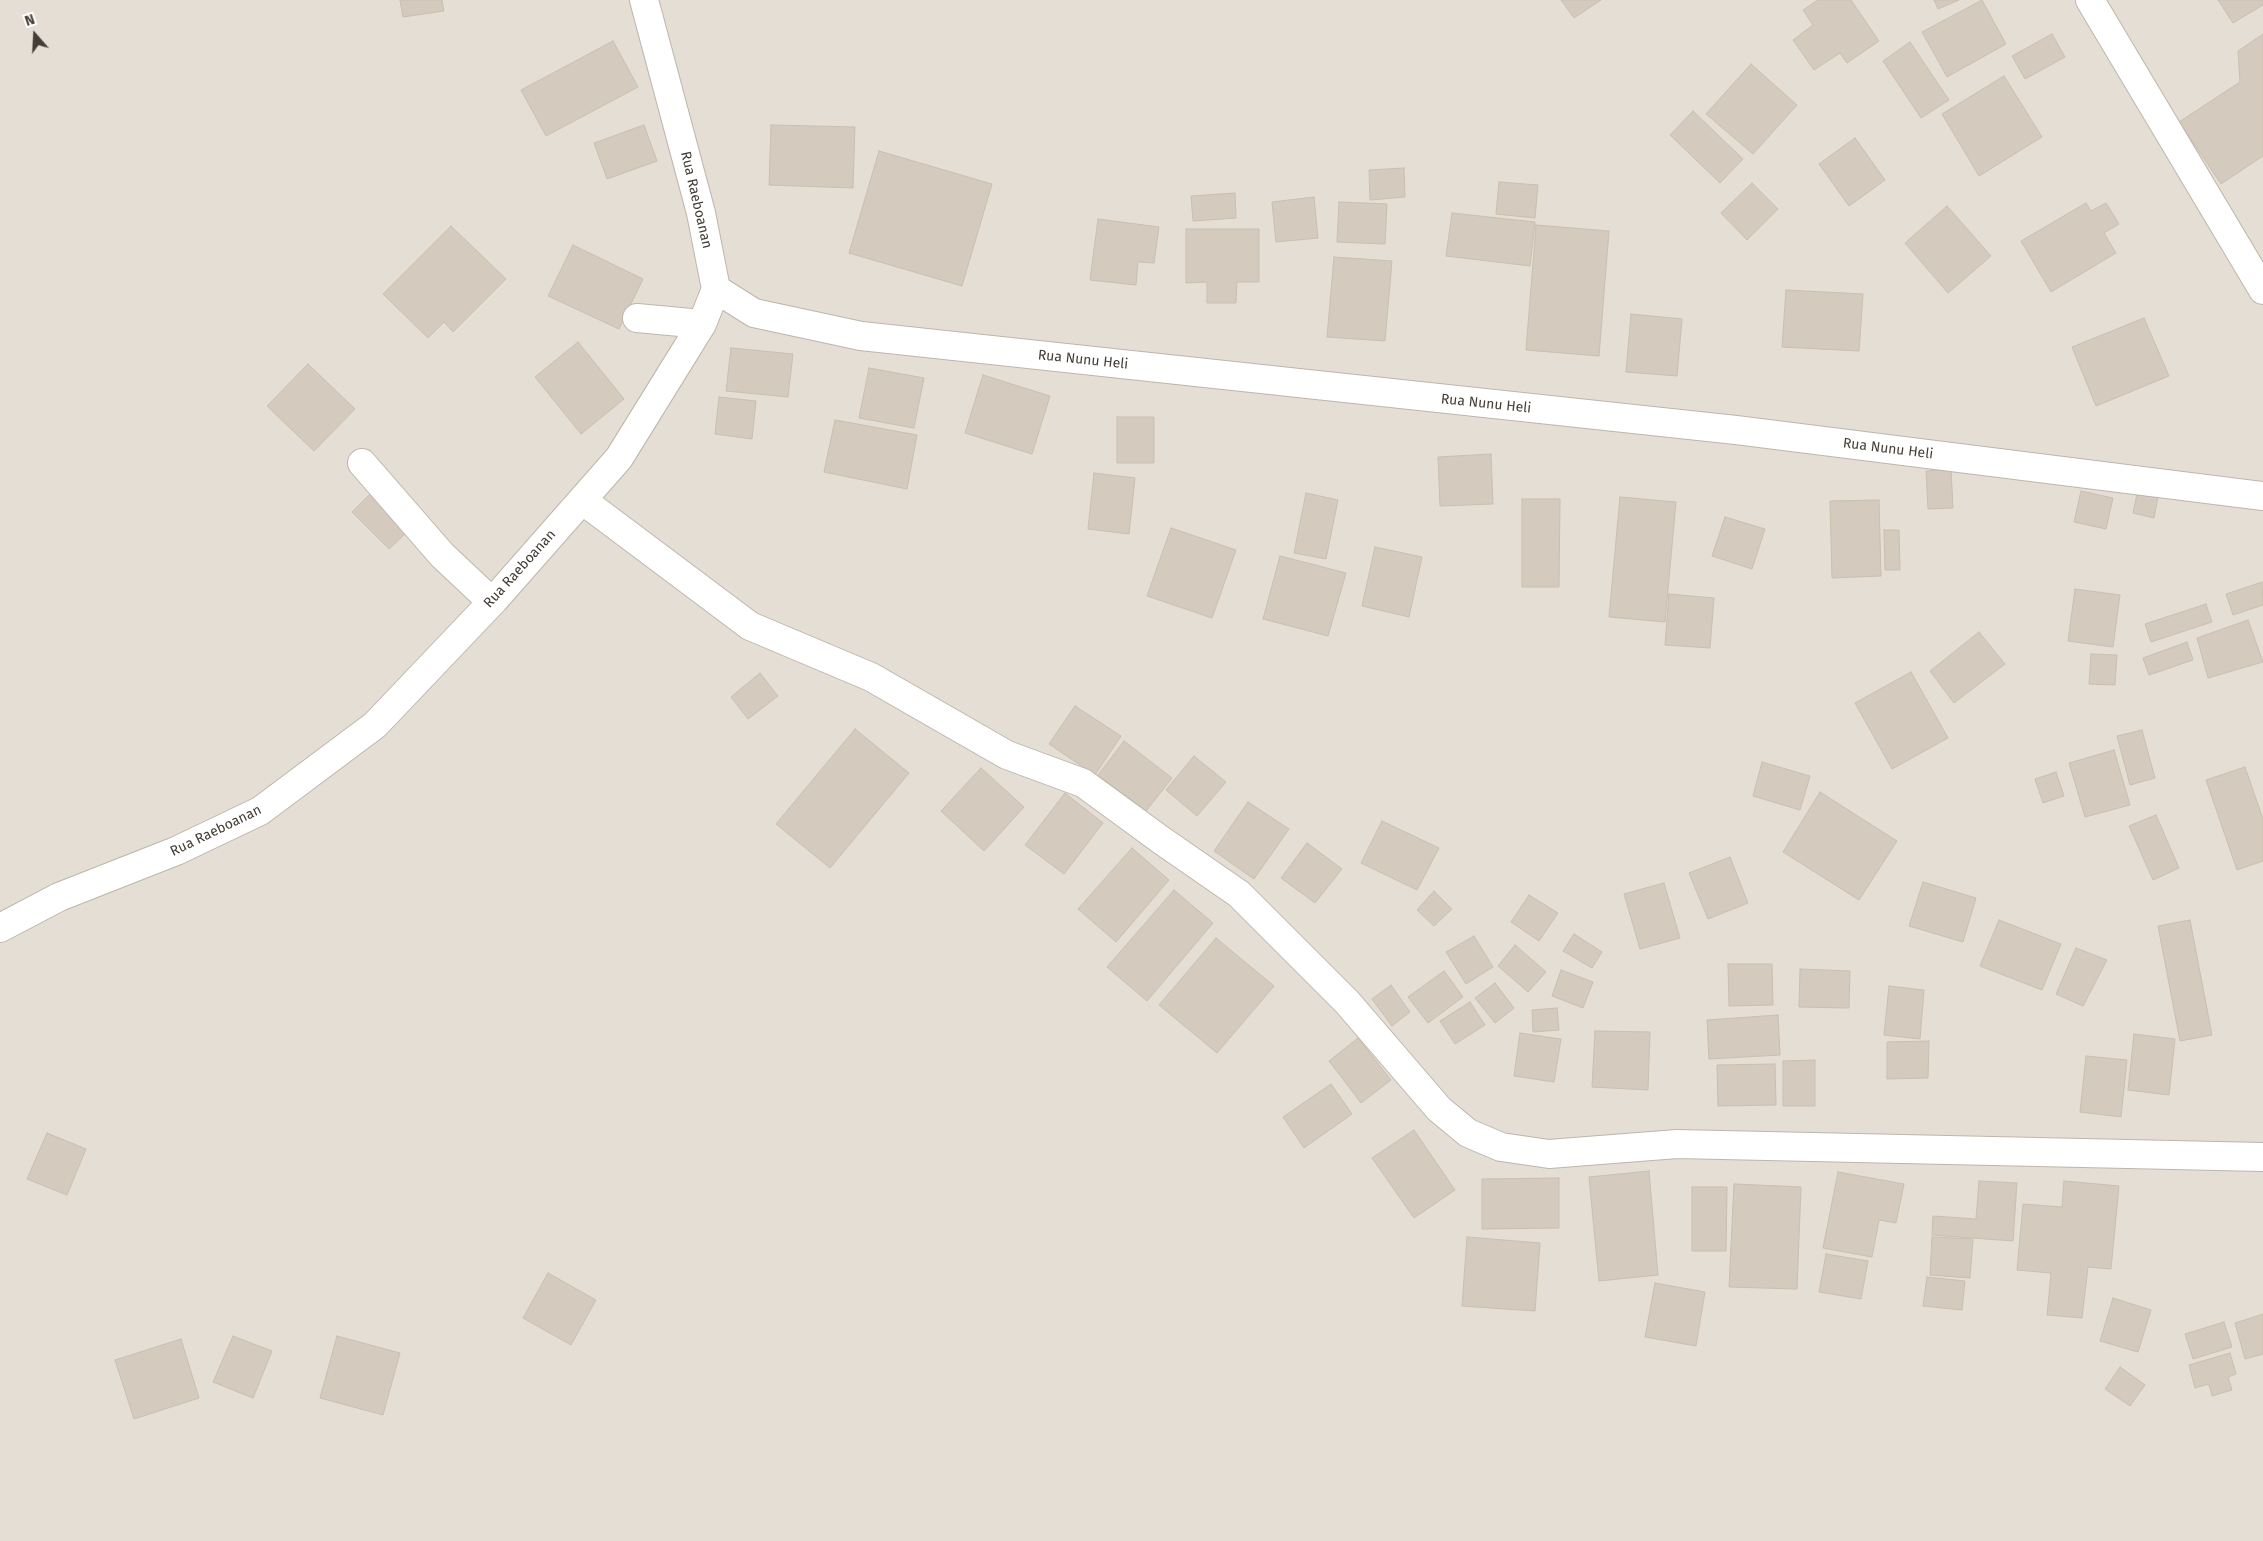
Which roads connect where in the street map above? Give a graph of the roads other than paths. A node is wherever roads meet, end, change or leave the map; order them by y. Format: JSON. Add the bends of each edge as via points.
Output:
{"nodes":[{"id":1,"x":644,"y":0,"type":"edge"},
{"id":2,"x":2090,"y":0,"type":"edge"},
{"id":3,"x":716,"y":289,"type":"junction"},
{"id":4,"x":2263,"y":290,"type":"edge"},
{"id":5,"x":637,"y":318,"type":"dead end"},
{"id":6,"x":702,"y":324,"type":"junction"},
{"id":7,"x":362,"y":463,"type":"dead end"},
{"id":8,"x":2263,"y":496,"type":"edge"},
{"id":9,"x":582,"y":500,"type":"junction"},
{"id":10,"x":492,"y":602,"type":"junction"},
{"id":11,"x":0,"y":928,"type":"edge"},
{"id":12,"x":2263,"y":1157,"type":"edge"}],
"edges":[{"from":1,"to":3,"type":"street","name":"Rua Raeboanan","via":[[700,213]]},
{"from":2,"to":4,"type":"street"},
{"from":3,"to":6,"type":"street","name":"Rua Raeboanan"},
{"from":3,"to":8,"type":"street","name":"Rua Nunu Heli","via":[[754,313],[861,336],[1736,430]]},
{"from":5,"to":6,"type":"street"},
{"from":6,"to":9,"type":"street","name":"Rua Raeboanan","via":[[619,458]]},
{"from":7,"to":10,"type":"street","via":[[442,555]]},
{"from":9,"to":10,"type":"street","name":"Rua Raeboanan"},
{"from":9,"to":12,"type":"street","via":[[750,626],[871,677],[1007,755],[1083,783],[1239,894],[1347,1002],[1439,1109],[1468,1133],[1501,1147],[1549,1154],[1677,1144]]},
{"from":10,"to":11,"type":"street","name":"Rua Raeboanan","via":[[375,725],[260,811],[176,851],[59,897]]}]}
